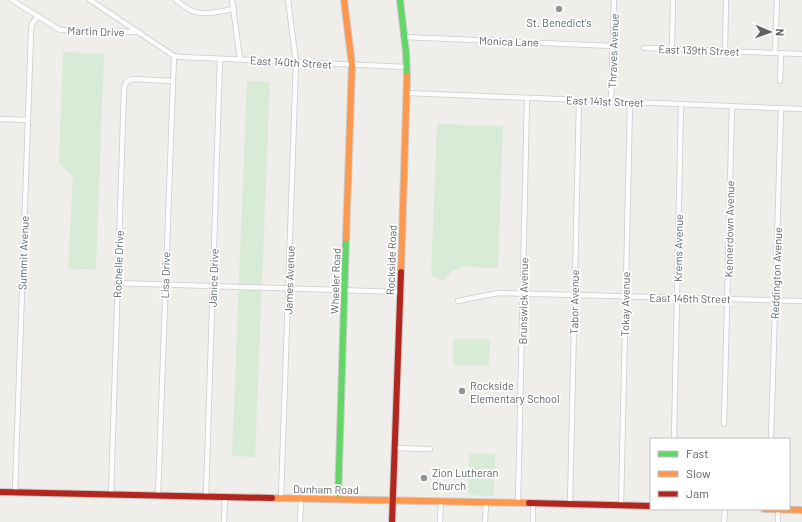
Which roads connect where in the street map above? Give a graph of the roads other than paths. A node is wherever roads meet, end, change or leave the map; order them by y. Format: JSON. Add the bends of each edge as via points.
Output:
{"nodes":[{"id":1,"x":12,"y":0,"type":"edge"},
{"id":2,"x":90,"y":0,"type":"edge"},
{"id":3,"x":176,"y":0,"type":"edge"},
{"id":4,"x":232,"y":0,"type":"edge"},
{"id":5,"x":288,"y":0,"type":"edge"},
{"id":6,"x":344,"y":0,"type":"edge"},
{"id":7,"x":400,"y":0,"type":"edge"},
{"id":8,"x":614,"y":0,"type":"edge"},
{"id":9,"x":673,"y":0,"type":"edge"},
{"id":10,"x":726,"y":0,"type":"edge"},
{"id":11,"x":776,"y":0,"type":"edge"},
{"id":12,"x":234,"y":9,"type":"junction"},
{"id":13,"x":37,"y":17,"type":"junction"},
{"id":14,"x":140,"y":32,"type":"junction"},
{"id":15,"x":404,"y":37,"type":"junction"},
{"id":16,"x":613,"y":46,"type":"junction"},
{"id":17,"x":644,"y":48,"type":"dead end"},
{"id":18,"x":672,"y":49,"type":"junction"},
{"id":19,"x":725,"y":51,"type":"junction"},
{"id":20,"x":775,"y":52,"type":"junction"},
{"id":21,"x":781,"y":53,"type":"junction"},
{"id":22,"x":802,"y":54,"type":"edge"},
{"id":23,"x":174,"y":56,"type":"junction"},
{"id":24,"x":220,"y":59,"type":"junction"},
{"id":25,"x":240,"y":59,"type":"junction"},
{"id":26,"x":296,"y":62,"type":"junction"},
{"id":27,"x":352,"y":65,"type":"junction"},
{"id":28,"x":407,"y":67,"type":"junction"},
{"id":29,"x":173,"y":81,"type":"junction"},
{"id":30,"x":780,"y":81,"type":"dead end"},
{"id":31,"x":407,"y":93,"type":"junction"},
{"id":32,"x":527,"y":98,"type":"junction"},
{"id":33,"x":579,"y":100,"type":"junction"},
{"id":34,"x":611,"y":102,"type":"junction"},
{"id":35,"x":630,"y":103,"type":"junction"},
{"id":36,"x":681,"y":104,"type":"junction"},
{"id":37,"x":732,"y":106,"type":"junction"},
{"id":38,"x":781,"y":108,"type":"junction"},
{"id":39,"x":802,"y":109,"type":"edge"},
{"id":40,"x":0,"y":119,"type":"edge"},
{"id":41,"x":28,"y":120,"type":"junction"},
{"id":42,"x":117,"y":283,"type":"junction"},
{"id":43,"x":165,"y":285,"type":"junction"},
{"id":44,"x":212,"y":286,"type":"junction"},
{"id":45,"x":289,"y":289,"type":"junction"},
{"id":46,"x":344,"y":290,"type":"junction"},
{"id":47,"x":400,"y":292,"type":"junction"},
{"id":48,"x":523,"y":294,"type":"junction"},
{"id":49,"x":574,"y":295,"type":"junction"},
{"id":50,"x":625,"y":296,"type":"junction"},
{"id":51,"x":677,"y":298,"type":"junction"},
{"id":52,"x":727,"y":299,"type":"junction"},
{"id":53,"x":776,"y":300,"type":"junction"},
{"id":54,"x":458,"y":301,"type":"dead end"},
{"id":55,"x":802,"y":301,"type":"edge"},
{"id":56,"x":724,"y":424,"type":"dead end"},
{"id":57,"x":674,"y":438,"type":"edge"},
{"id":58,"x":771,"y":438,"type":"edge"},
{"id":59,"x":394,"y":448,"type":"junction"},
{"id":60,"x":430,"y":449,"type":"dead end"},
{"id":61,"x":0,"y":492,"type":"edge"},
{"id":62,"x":15,"y":492,"type":"junction"},
{"id":63,"x":110,"y":494,"type":"junction"},
{"id":64,"x":158,"y":495,"type":"junction"},
{"id":65,"x":206,"y":496,"type":"junction"},
{"id":66,"x":225,"y":497,"type":"junction"},
{"id":67,"x":282,"y":498,"type":"junction"},
{"id":68,"x":301,"y":498,"type":"junction"},
{"id":69,"x":338,"y":499,"type":"junction"},
{"id":70,"x":393,"y":500,"type":"junction"},
{"id":71,"x":441,"y":502,"type":"junction"},
{"id":72,"x":486,"y":503,"type":"junction"},
{"id":73,"x":518,"y":503,"type":"junction"},
{"id":74,"x":533,"y":504,"type":"junction"},
{"id":75,"x":570,"y":504,"type":"junction"},
{"id":76,"x":621,"y":506,"type":"junction"},
{"id":77,"x":650,"y":506,"type":"edge"},
{"id":78,"x":724,"y":510,"type":"edge"},
{"id":79,"x":778,"y":510,"type":"edge"},
{"id":80,"x":790,"y":510,"type":"edge"},
{"id":81,"x":802,"y":510,"type":"edge"},
{"id":82,"x":224,"y":522,"type":"edge"},
{"id":83,"x":300,"y":522,"type":"edge"},
{"id":84,"x":392,"y":522,"type":"edge"},
{"id":85,"x":440,"y":522,"type":"edge"},
{"id":86,"x":485,"y":522,"type":"edge"},
{"id":87,"x":532,"y":522,"type":"edge"},
{"id":88,"x":724,"y":522,"type":"edge"},
{"id":89,"x":778,"y":522,"type":"edge"}],
"edges":[{"from":1,"to":13,"type":"street","name":"Martin Drive"},
{"from":2,"to":14,"type":"street"},
{"from":3,"to":12,"type":"street","via":[[198,13]]},
{"from":4,"to":12,"type":"street"},
{"from":5,"to":26,"type":"street","name":"James Avenue"},
{"from":6,"to":27,"type":"street","name":"Wheeler Road"},
{"from":7,"to":15,"type":"street","name":"Rockside Road"},
{"from":8,"to":16,"type":"street","name":"Thraves Avenue"},
{"from":9,"to":18,"type":"street"},
{"from":10,"to":19,"type":"street"},
{"from":11,"to":20,"type":"street"},
{"from":12,"to":25,"type":"street"},
{"from":13,"to":14,"type":"street","name":"Martin Drive","via":[[60,30]]},
{"from":13,"to":41,"type":"street","name":"Summit Avenue","via":[[32,24],[31,32]]},
{"from":14,"to":23,"type":"street"},
{"from":15,"to":16,"type":"street","name":"Monica Lane"},
{"from":15,"to":28,"type":"street","name":"Rockside Road"},
{"from":16,"to":34,"type":"street","name":"Thraves Avenue"},
{"from":17,"to":18,"type":"street","name":"East 139th Street"},
{"from":18,"to":19,"type":"street","name":"East 139th Street"},
{"from":19,"to":20,"type":"street","name":"East 139th Street"},
{"from":20,"to":21,"type":"street","name":"East 139th Street"},
{"from":21,"to":22,"type":"street","name":"East 139th Street"},
{"from":21,"to":30,"type":"street"},
{"from":23,"to":24,"type":"street","name":"East 140th Street"},
{"from":23,"to":29,"type":"street","name":"Lisa Drive"},
{"from":24,"to":25,"type":"street","name":"East 140th Street"},
{"from":24,"to":44,"type":"street","name":"Janice Drive"},
{"from":25,"to":26,"type":"street","name":"East 140th Street"},
{"from":26,"to":27,"type":"street","name":"East 140th Street"},
{"from":26,"to":45,"type":"street","name":"James Avenue"},
{"from":27,"to":28,"type":"street","name":"East 140th Street"},
{"from":27,"to":46,"type":"street","name":"Wheeler Road"},
{"from":28,"to":31,"type":"street","name":"Rockside Road"},
{"from":29,"to":42,"type":"street","name":"Rochelle Drive","via":[[133,80],[127,81],[124,88]]},
{"from":29,"to":43,"type":"street","name":"Lisa Drive"},
{"from":31,"to":32,"type":"street","name":"East 141st Street"},
{"from":31,"to":47,"type":"street","name":"Rockside Road"},
{"from":32,"to":33,"type":"street","name":"East 141st Street"},
{"from":32,"to":48,"type":"street","name":"Brunswick Avenue"},
{"from":33,"to":34,"type":"street","name":"East 141st Street"},
{"from":33,"to":49,"type":"street","name":"Tabor Avenue"},
{"from":34,"to":35,"type":"street","name":"East 141st Street"},
{"from":35,"to":36,"type":"street","name":"East 141st Street"},
{"from":35,"to":50,"type":"street","name":"Tokay Avenue"},
{"from":36,"to":37,"type":"street","name":"East 141st Street"},
{"from":36,"to":51,"type":"street","name":"Krems Avenue"},
{"from":37,"to":38,"type":"street","name":"East 141st Street"},
{"from":37,"to":52,"type":"street","name":"Kennerdown Avenue"},
{"from":38,"to":39,"type":"street","name":"East 141st Street"},
{"from":38,"to":53,"type":"street","name":"Reddington Avenue"},
{"from":40,"to":41,"type":"street"},
{"from":41,"to":62,"type":"street","name":"Summit Avenue"},
{"from":42,"to":43,"type":"street"},
{"from":42,"to":63,"type":"street","name":"Rochelle Drive"},
{"from":43,"to":44,"type":"street"},
{"from":43,"to":64,"type":"street","name":"Lisa Drive"},
{"from":44,"to":45,"type":"street"},
{"from":44,"to":65,"type":"street","name":"Janice Drive"},
{"from":45,"to":46,"type":"street"},
{"from":45,"to":67,"type":"street","name":"James Avenue"},
{"from":46,"to":47,"type":"street"},
{"from":46,"to":69,"type":"street","name":"Wheeler Road"},
{"from":47,"to":59,"type":"street","name":"Rockside Road"},
{"from":48,"to":49,"type":"street","name":"East 146th Street"},
{"from":48,"to":54,"type":"street","name":"East 146th Street","via":[[498,293]]},
{"from":48,"to":73,"type":"street","name":"Brunswick Avenue"},
{"from":49,"to":50,"type":"street","name":"East 146th Street"},
{"from":49,"to":75,"type":"street","name":"Tabor Avenue"},
{"from":50,"to":51,"type":"street","name":"East 146th Street"},
{"from":50,"to":76,"type":"street","name":"Tokay Avenue"},
{"from":51,"to":52,"type":"street","name":"East 146th Street"},
{"from":51,"to":57,"type":"street","name":"Krems Avenue"},
{"from":52,"to":53,"type":"street","name":"East 146th Street"},
{"from":52,"to":56,"type":"street","name":"Kennerdown Avenue"},
{"from":53,"to":55,"type":"street","name":"East 146th Street"},
{"from":53,"to":58,"type":"street","name":"Reddington Avenue"},
{"from":59,"to":60,"type":"street"},
{"from":59,"to":70,"type":"street","name":"Rockside Road"},
{"from":61,"to":62,"type":"street","name":"Dunham Road"},
{"from":62,"to":63,"type":"street","name":"Dunham Road"},
{"from":63,"to":64,"type":"street","name":"Dunham Road"},
{"from":64,"to":65,"type":"street","name":"Dunham Road"},
{"from":65,"to":66,"type":"street","name":"Dunham Road"},
{"from":66,"to":67,"type":"street","name":"Dunham Road"},
{"from":66,"to":82,"type":"street"},
{"from":67,"to":68,"type":"street","name":"Dunham Road"},
{"from":68,"to":69,"type":"street","name":"Dunham Road"},
{"from":68,"to":83,"type":"street"},
{"from":69,"to":70,"type":"street","name":"Dunham Road"},
{"from":70,"to":71,"type":"street","name":"Dunham Road"},
{"from":70,"to":84,"type":"street","name":"Rockside Road"},
{"from":71,"to":72,"type":"street","name":"Dunham Road"},
{"from":71,"to":85,"type":"street"},
{"from":72,"to":73,"type":"street","name":"Dunham Road"},
{"from":72,"to":86,"type":"street"},
{"from":73,"to":74,"type":"street","name":"Dunham Road"},
{"from":74,"to":75,"type":"street","name":"Dunham Road"},
{"from":74,"to":87,"type":"street"},
{"from":75,"to":76,"type":"street","name":"Dunham Road"},
{"from":76,"to":77,"type":"street","name":"Dunham Road"},
{"from":78,"to":88,"type":"street"},
{"from":79,"to":89,"type":"street"},
{"from":80,"to":81,"type":"street"}]}
